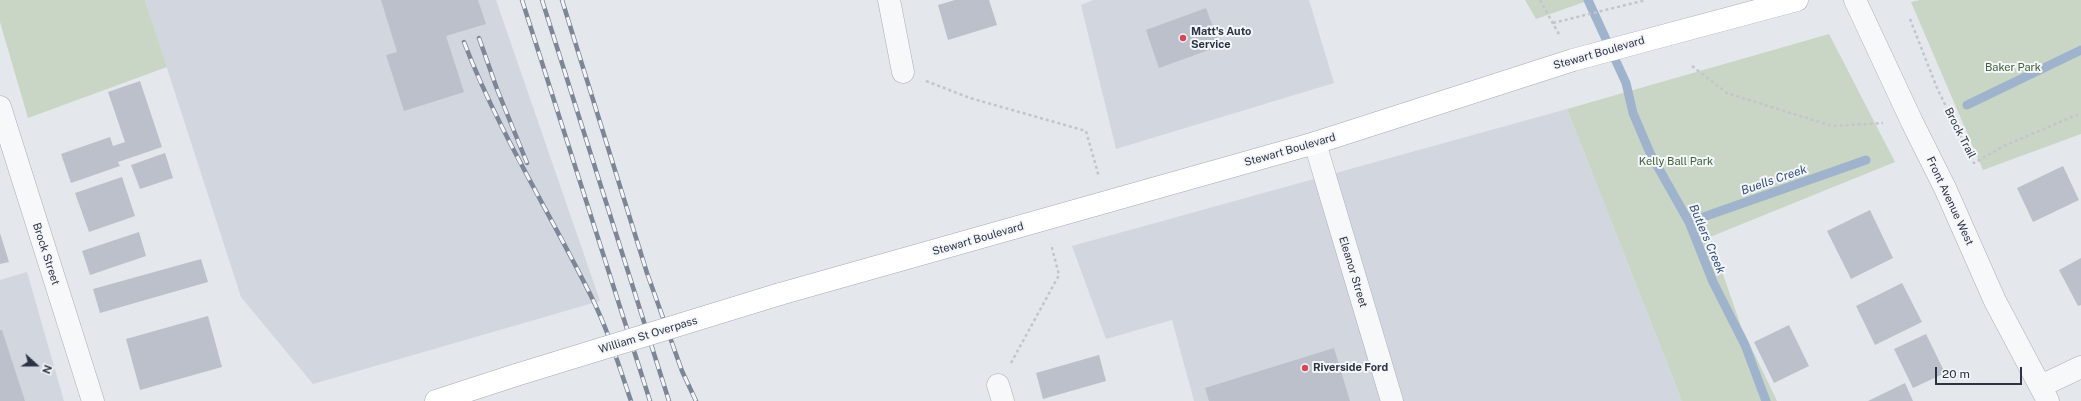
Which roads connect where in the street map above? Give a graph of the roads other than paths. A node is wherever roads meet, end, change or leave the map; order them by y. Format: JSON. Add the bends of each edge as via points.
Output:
{"nodes":[{"id":1,"x":889,"y":0,"type":"edge"},
{"id":2,"x":1797,"y":0,"type":"edge"},
{"id":3,"x":1855,"y":0,"type":"edge"},
{"id":4,"x":903,"y":72,"type":"road end"},
{"id":5,"x":0,"y":107,"type":"edge"},
{"id":6,"x":1314,"y":143,"type":"junction"},
{"id":7,"x":780,"y":294,"type":"joint"},
{"id":8,"x":2081,"y":367,"type":"edge"},
{"id":9,"x":2044,"y":394,"type":"edge"},
{"id":10,"x":93,"y":401,"type":"edge"},
{"id":11,"x":436,"y":401,"type":"edge"},
{"id":12,"x":1392,"y":401,"type":"edge"}],
"edges":[{"from":1,"to":4,"type":"street"},
{"from":2,"to":6,"type":"main road","name":"Stewart Boulevard","via":[[1573,60]]},
{"from":3,"to":9,"type":"street","name":"Front Avenue West","via":[[1945,188],[1995,301]]},
{"from":5,"to":10,"type":"street","name":"Brock Street"},
{"from":6,"to":7,"type":"main road","name":"Stewart Boulevard"},
{"from":6,"to":12,"type":"street","name":"Eleanor Street"},
{"from":7,"to":11,"type":"main road","name":"William St Overpass","bridge":true},
{"from":8,"to":9,"type":"street"}]}
